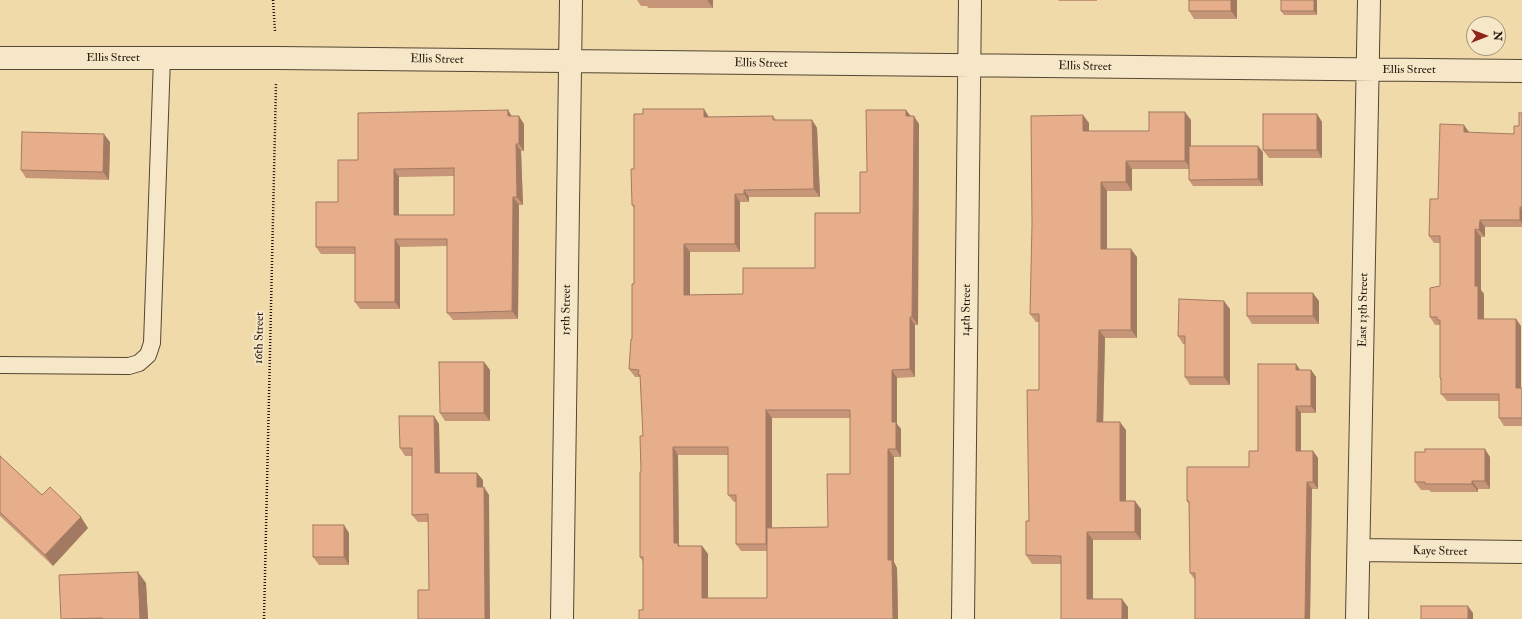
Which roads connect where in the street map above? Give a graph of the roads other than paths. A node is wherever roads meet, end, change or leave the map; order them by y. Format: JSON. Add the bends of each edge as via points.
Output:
{"nodes":[{"id":1,"x":571,"y":0,"type":"edge"},
{"id":2,"x":970,"y":0,"type":"edge"},
{"id":3,"x":1369,"y":0,"type":"edge"},
{"id":4,"x":0,"y":58,"type":"edge"},
{"id":5,"x":162,"y":58,"type":"junction"},
{"id":6,"x":571,"y":62,"type":"junction"},
{"id":7,"x":970,"y":66,"type":"junction"},
{"id":8,"x":1369,"y":70,"type":"junction"},
{"id":9,"x":1522,"y":72,"type":"edge"},
{"id":10,"x":0,"y":365,"type":"edge"},
{"id":11,"x":1359,"y":550,"type":"junction"},
{"id":12,"x":1522,"y":552,"type":"edge"},
{"id":13,"x":562,"y":619,"type":"edge"},
{"id":14,"x":963,"y":619,"type":"edge"},
{"id":15,"x":1357,"y":619,"type":"edge"}],
"edges":[{"from":1,"to":6,"type":"street","name":"15th Street"},
{"from":2,"to":7,"type":"street","name":"14th Street"},
{"from":3,"to":8,"type":"street","name":"East 13th Street"},
{"from":4,"to":5,"type":"street","name":"Ellis Street"},
{"from":5,"to":6,"type":"street","name":"Ellis Street"},
{"from":5,"to":10,"type":"lane","via":[[152,343],[148,355],[139,363],[129,366]]},
{"from":6,"to":7,"type":"street","name":"Ellis Street"},
{"from":6,"to":13,"type":"street","name":"15th Street"},
{"from":7,"to":8,"type":"street","name":"Ellis Street"},
{"from":7,"to":14,"type":"street","name":"14th Street"},
{"from":8,"to":9,"type":"street","name":"Ellis Street"},
{"from":8,"to":11,"type":"street","name":"East 13th Street"},
{"from":11,"to":12,"type":"street","name":"Kaye Street"},
{"from":11,"to":15,"type":"street","name":"East 13th Street"}]}
